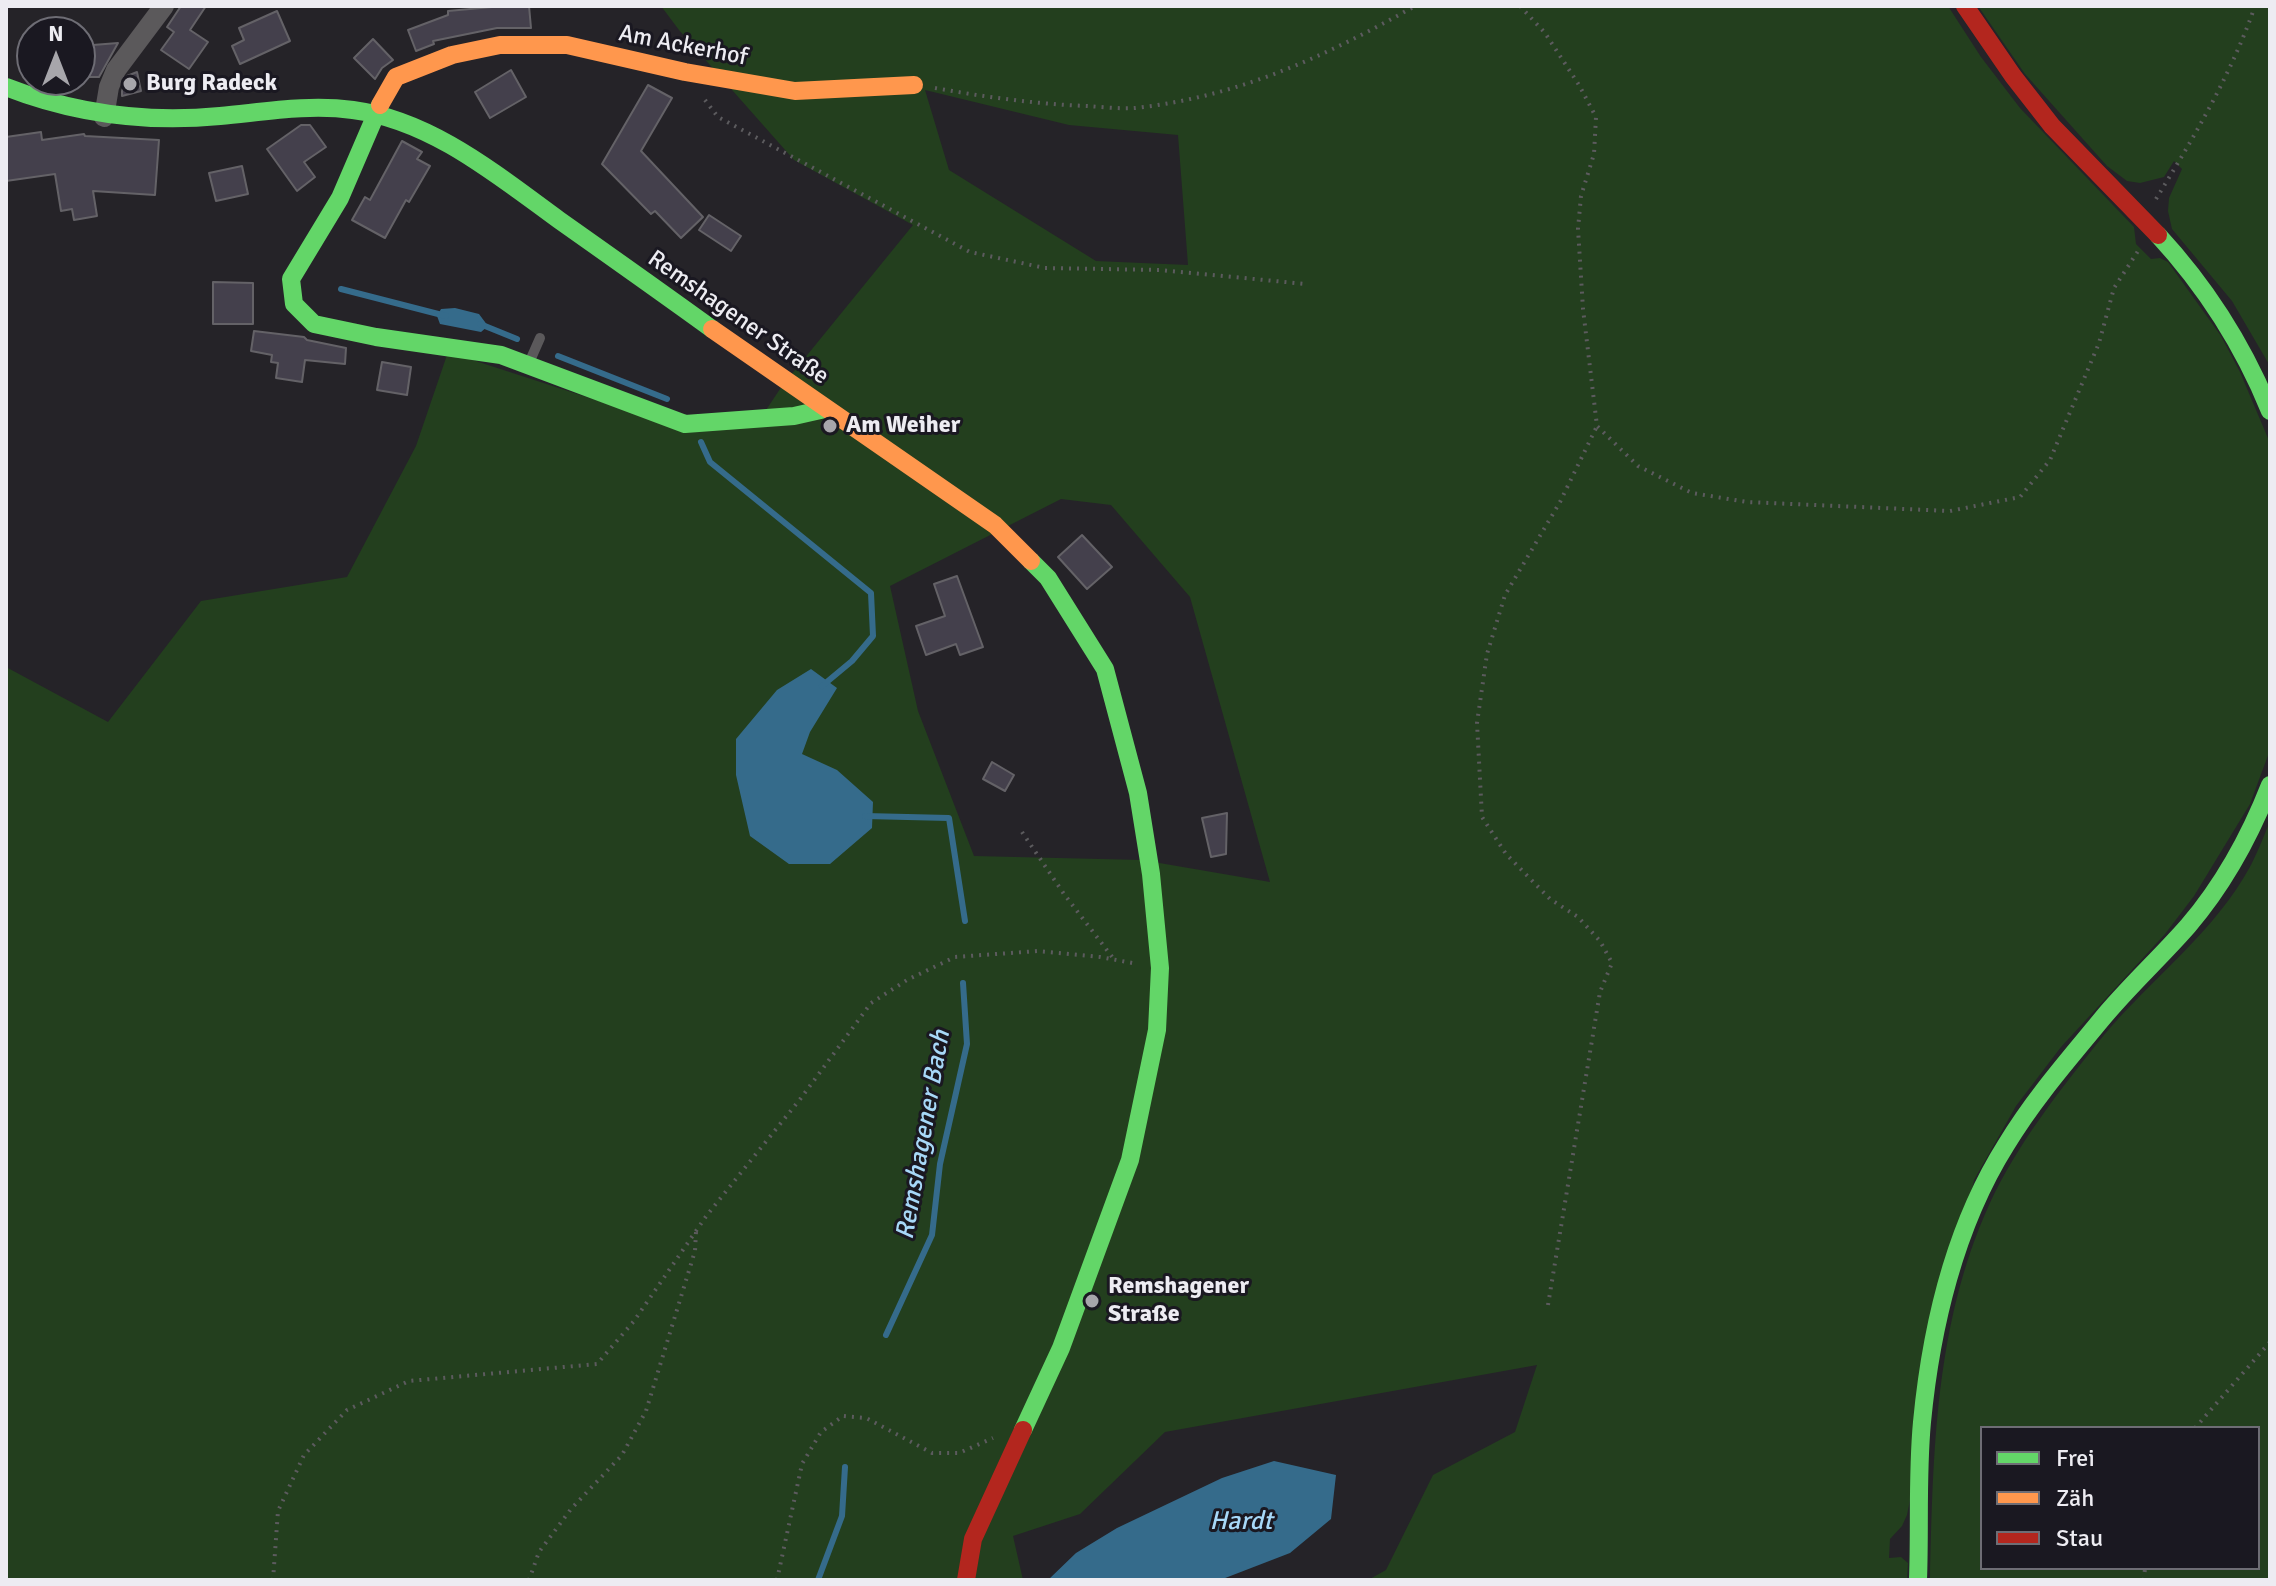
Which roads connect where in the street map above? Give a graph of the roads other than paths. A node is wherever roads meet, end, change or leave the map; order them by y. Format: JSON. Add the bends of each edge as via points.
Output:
{"nodes":[{"id":1,"x":164,"y":6,"type":"edge"},
{"id":2,"x":1965,"y":6,"type":"edge"},
{"id":3,"x":914,"y":85,"type":"road end"},
{"id":4,"x":6,"y":87,"type":"edge"},
{"id":5,"x":374,"y":114,"type":"junction"},
{"id":6,"x":104,"y":117,"type":"junction"},
{"id":7,"x":540,"y":338,"type":"dead end"},
{"id":8,"x":528,"y":365,"type":"junction"},
{"id":9,"x":825,"y":409,"type":"junction"},
{"id":10,"x":2270,"y":411,"type":"edge"},
{"id":11,"x":2270,"y":785,"type":"edge"},
{"id":12,"x":966,"y":1580,"type":"edge"},
{"id":13,"x":1918,"y":1580,"type":"edge"}],
"edges":[{"from":1,"to":6,"type":"street","via":[[116,70]]},
{"from":2,"to":10,"type":"street","via":[[2022,92],[2204,288],[2240,341]]},
{"from":3,"to":5,"type":"street","name":"Am Ackerhof","via":[[795,91],[567,45],[500,45],[452,55],[396,77]]},
{"from":4,"to":6,"type":"street","name":"Remshagener Straße"},
{"from":5,"to":6,"type":"street","name":"Remshagener Straße","via":[[317,107],[197,118]]},
{"from":5,"to":8,"type":"street","via":[[340,198],[291,279],[294,304],[314,324],[501,355]]},
{"from":5,"to":9,"type":"street","name":"Remshagener Straße","via":[[426,132],[475,160]]},
{"from":7,"to":8,"type":"lane"},
{"from":8,"to":9,"type":"street","via":[[685,424]]},
{"from":9,"to":12,"type":"street","name":"Remshagener Straße","via":[[995,525],[1048,578],[1105,669],[1138,793],[1151,874],[1160,968],[1157,1030],[1130,1160],[1061,1348],[973,1539]]},
{"from":11,"to":13,"type":"street","via":[[2234,859],[2200,912],[2104,1016],[2024,1116],[1967,1226],[1926,1383]]}]}
